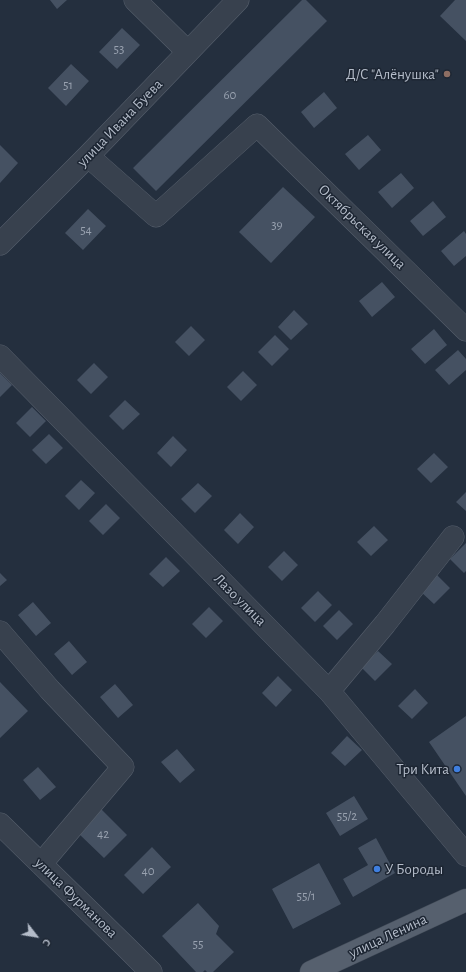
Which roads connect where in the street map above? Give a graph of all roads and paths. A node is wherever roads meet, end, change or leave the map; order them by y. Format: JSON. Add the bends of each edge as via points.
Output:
{"nodes":[{"id":1,"x":135,"y":0,"type":"edge"},
{"id":2,"x":238,"y":0,"type":"edge"},
{"id":3,"x":188,"y":52,"type":"junction"},
{"id":4,"x":88,"y":156,"type":"junction"},
{"id":5,"x":0,"y":244,"type":"edge"},
{"id":6,"x":466,"y":330,"type":"edge"},
{"id":7,"x":0,"y":356,"type":"edge"},
{"id":8,"x":453,"y":537,"type":"dead end"},
{"id":9,"x":0,"y":632,"type":"edge"},
{"id":10,"x":329,"y":691,"type":"junction"},
{"id":11,"x":0,"y":824,"type":"edge"},
{"id":12,"x":466,"y":855,"type":"edge"},
{"id":13,"x":41,"y":864,"type":"junction"},
{"id":14,"x":466,"y":900,"type":"edge"},
{"id":15,"x":151,"y":972,"type":"edge"},
{"id":16,"x":311,"y":972,"type":"edge"}],
"edges":[{"from":1,"to":3,"type":"street"},
{"from":2,"to":3,"type":"street","name":"улица Ивана Буева"},
{"from":3,"to":4,"type":"street","name":"улица Ивана Буева"},
{"from":4,"to":5,"type":"street","name":"улица Ивана Буева"},
{"from":4,"to":6,"type":"street","name":"Октябрьская улица","via":[[156,216],[257,125]]},
{"from":7,"to":10,"type":"street","name":"Лазо улица"},
{"from":8,"to":10,"type":"street"},
{"from":9,"to":13,"type":"street","via":[[50,690],[123,767]]},
{"from":10,"to":12,"type":"street","name":"Лазо улица"},
{"from":11,"to":13,"type":"street","name":"улица Фурманова"},
{"from":13,"to":15,"type":"street","name":"улица Фурманова"},
{"from":14,"to":16,"type":"main road","name":"улица Ленина"}]}
